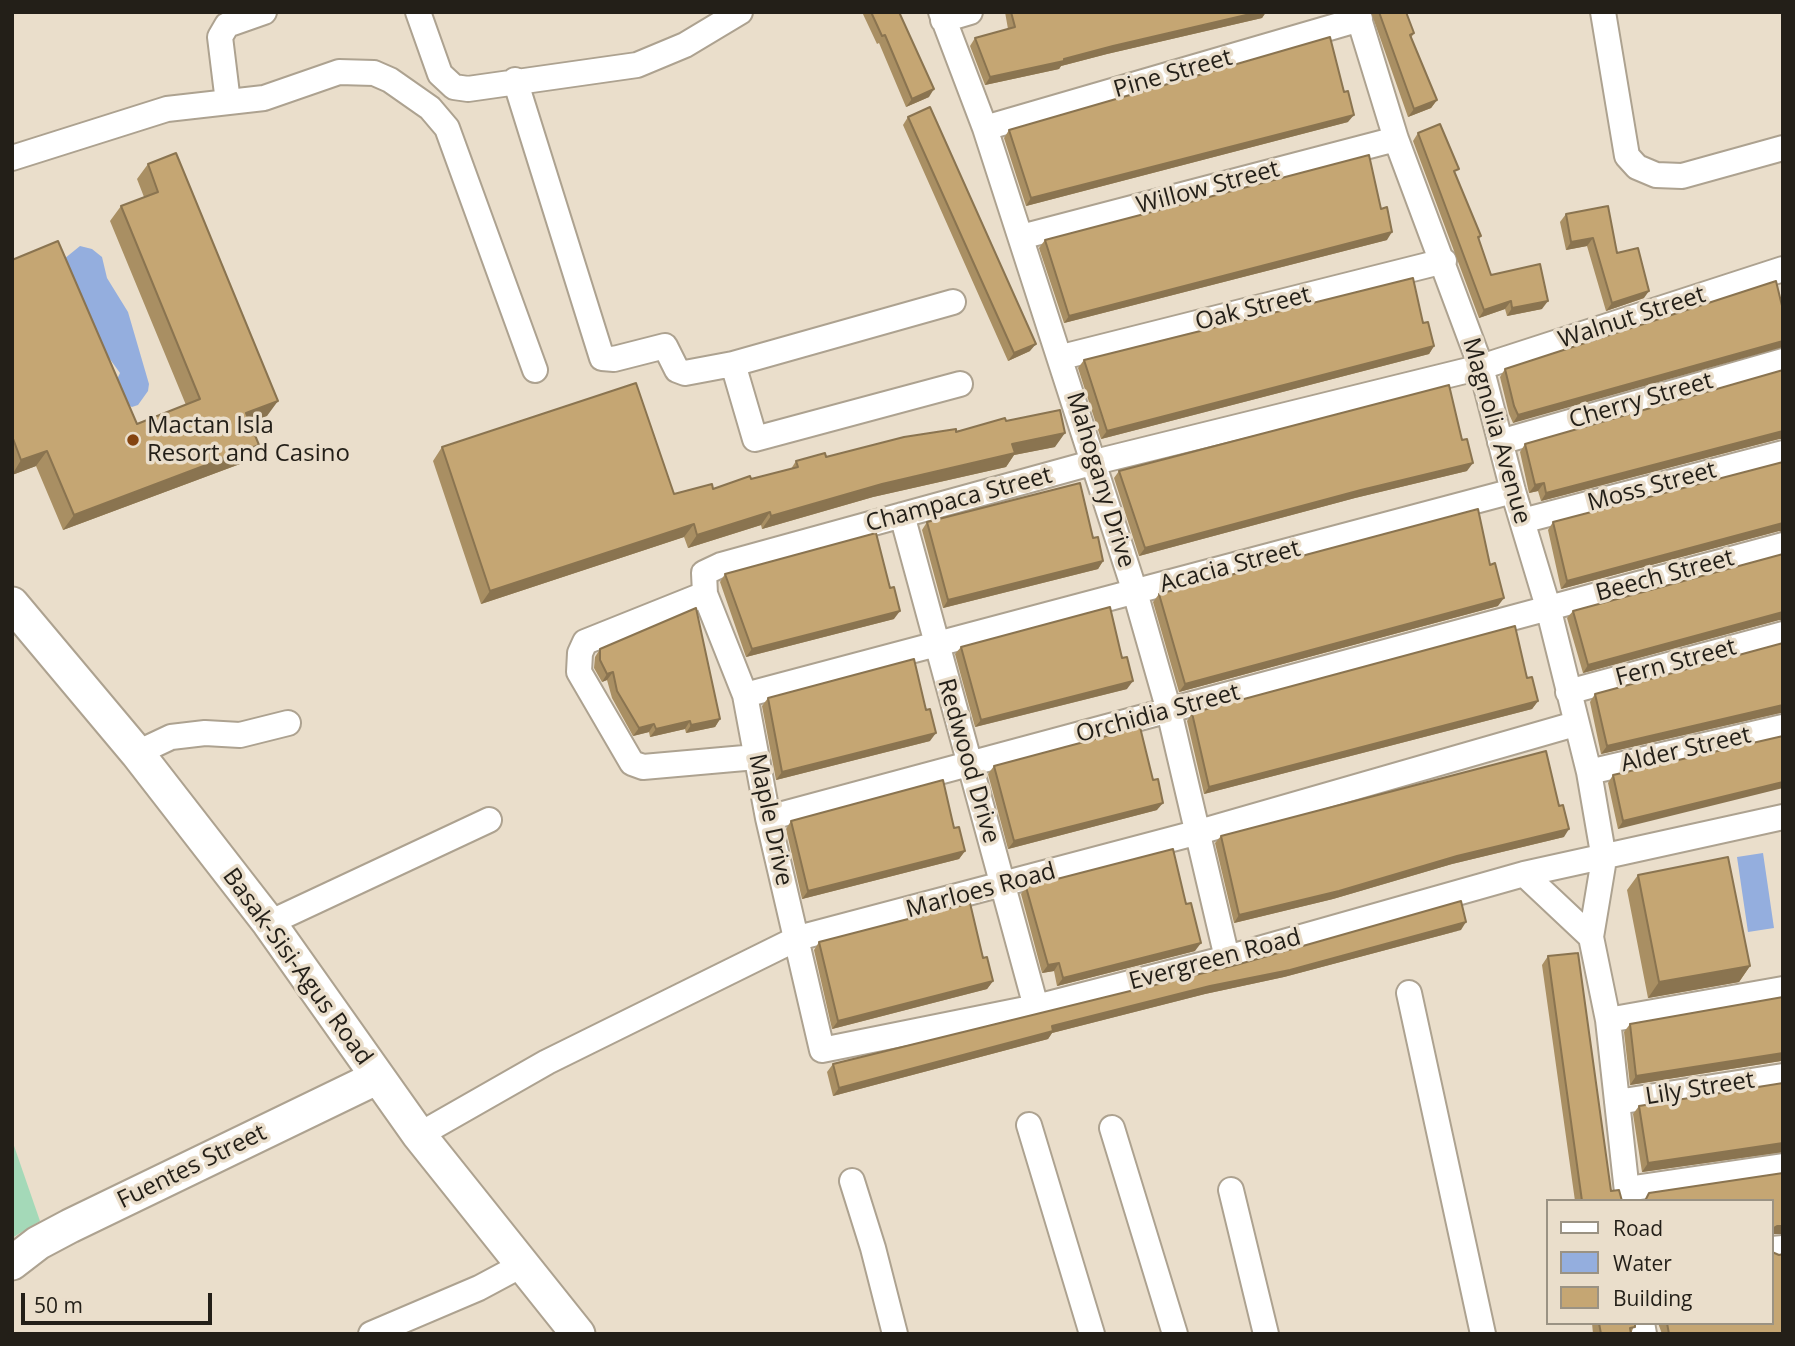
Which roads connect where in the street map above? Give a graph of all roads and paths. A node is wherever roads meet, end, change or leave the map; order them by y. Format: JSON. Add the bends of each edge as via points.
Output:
{"nodes":[{"id":1,"x":264,"y":12,"type":"edge"},
{"id":2,"x":418,"y":12,"type":"edge"},
{"id":3,"x":740,"y":12,"type":"edge"},
{"id":4,"x":970,"y":12,"type":"edge"},
{"id":5,"x":1603,"y":12,"type":"edge"},
{"id":6,"x":942,"y":16,"type":"edge"},
{"id":7,"x":1359,"y":16,"type":"edge"},
{"id":8,"x":515,"y":80,"type":"junction"},
{"id":9,"x":228,"y":102,"type":"junction"},
{"id":10,"x":985,"y":128,"type":"junction"},
{"id":11,"x":1396,"y":139,"type":"junction"},
{"id":12,"x":1783,"y":148,"type":"edge"},
{"id":13,"x":12,"y":158,"type":"edge"},
{"id":14,"x":1021,"y":237,"type":"junction"},
{"id":15,"x":1444,"y":261,"type":"junction"},
{"id":16,"x":1783,"y":269,"type":"edge"},
{"id":17,"x":953,"y":302,"type":"dead end"},
{"id":18,"x":1062,"y":357,"type":"junction"},
{"id":19,"x":1783,"y":361,"type":"edge"},
{"id":20,"x":733,"y":364,"type":"junction"},
{"id":21,"x":1481,"y":367,"type":"junction"},
{"id":22,"x":535,"y":370,"type":"dead end"},
{"id":23,"x":960,"y":384,"type":"dead end"},
{"id":24,"x":1500,"y":442,"type":"junction"},
{"id":25,"x":1783,"y":453,"type":"edge"},
{"id":26,"x":1095,"y":462,"type":"junction"},
{"id":27,"x":1513,"y":491,"type":"junction"},
{"id":28,"x":902,"y":515,"type":"junction"},
{"id":29,"x":1522,"y":521,"type":"junction"},
{"id":30,"x":1783,"y":545,"type":"edge"},
{"id":31,"x":1135,"y":592,"type":"junction"},
{"id":32,"x":705,"y":594,"type":"junction"},
{"id":33,"x":12,"y":604,"type":"edge"},
{"id":34,"x":1548,"y":607,"type":"junction"},
{"id":35,"x":1783,"y":634,"type":"edge"},
{"id":36,"x":936,"y":646,"type":"junction"},
{"id":37,"x":1568,"y":692,"type":"junction"},
{"id":38,"x":745,"y":695,"type":"junction"},
{"id":39,"x":1169,"y":711,"type":"junction"},
{"id":40,"x":288,"y":723,"type":"dead end"},
{"id":41,"x":1575,"y":724,"type":"junction"},
{"id":42,"x":1783,"y":727,"type":"edge"},
{"id":43,"x":137,"y":753,"type":"junction"},
{"id":44,"x":756,"y":757,"type":"junction"},
{"id":45,"x":970,"y":764,"type":"junction"},
{"id":46,"x":1589,"y":772,"type":"junction"},
{"id":47,"x":1783,"y":817,"type":"edge"},
{"id":48,"x":768,"y":818,"type":"junction"},
{"id":49,"x":489,"y":820,"type":"dead end"},
{"id":50,"x":1199,"y":832,"type":"junction"},
{"id":51,"x":1604,"y":859,"type":"junction"},
{"id":52,"x":1524,"y":874,"type":"junction"},
{"id":53,"x":1003,"y":886,"type":"junction"},
{"id":54,"x":269,"y":923,"type":"junction"},
{"id":55,"x":1591,"y":937,"type":"junction"},
{"id":56,"x":797,"y":938,"type":"junction"},
{"id":57,"x":1227,"y":958,"type":"junction"},
{"id":58,"x":1783,"y":989,"type":"edge"},
{"id":59,"x":1409,"y":993,"type":"dead end"},
{"id":60,"x":1036,"y":1007,"type":"junction"},
{"id":61,"x":1608,"y":1020,"type":"junction"},
{"id":62,"x":822,"y":1050,"type":"joint"},
{"id":63,"x":1783,"y":1076,"type":"edge"},
{"id":64,"x":376,"y":1079,"type":"junction"},
{"id":65,"x":1616,"y":1102,"type":"junction"},
{"id":66,"x":1030,"y":1125,"type":"dead end"},
{"id":67,"x":1112,"y":1128,"type":"dead end"},
{"id":68,"x":419,"y":1135,"type":"junction"},
{"id":69,"x":1783,"y":1166,"type":"edge"},
{"id":70,"x":852,"y":1181,"type":"dead end"},
{"id":71,"x":1231,"y":1189,"type":"dead end"},
{"id":72,"x":1627,"y":1195,"type":"edge"},
{"id":73,"x":12,"y":1263,"type":"edge"},
{"id":74,"x":522,"y":1265,"type":"junction"},
{"id":75,"x":371,"y":1334,"type":"edge"},
{"id":76,"x":578,"y":1334,"type":"edge"},
{"id":77,"x":895,"y":1334,"type":"edge"},
{"id":78,"x":1093,"y":1334,"type":"edge"},
{"id":79,"x":1175,"y":1334,"type":"edge"},
{"id":80,"x":1266,"y":1334,"type":"edge"},
{"id":81,"x":1483,"y":1334,"type":"edge"}],
"edges":[{"from":1,"to":9,"type":"street","via":[[227,25],[220,37]]},
{"from":2,"to":8,"type":"street","via":[[440,75],[454,87],[468,89]]},
{"from":3,"to":8,"type":"street","via":[[685,45],[637,65]]},
{"from":4,"to":6,"type":"street"},
{"from":5,"to":12,"type":"street","via":[[1627,156],[1637,167],[1657,175],[1682,176]]},
{"from":6,"to":10,"type":"street","name":"Mahogany Drive"},
{"from":7,"to":10,"type":"street","name":"Pine Street"},
{"from":7,"to":11,"type":"street","name":"Magnolia Avenue"},
{"from":8,"to":20,"type":"street","via":[[602,358],[614,359],[660,345],[668,349],[681,372]]},
{"from":9,"to":13,"type":"street","via":[[167,109]]},
{"from":9,"to":22,"type":"street","via":[[264,98],[339,72],[374,73],[430,108],[447,128]]},
{"from":10,"to":14,"type":"street","name":"Mahogany Drive"},
{"from":11,"to":14,"type":"street","name":"Willow Street"},
{"from":11,"to":15,"type":"street","name":"Magnolia Avenue"},
{"from":14,"to":18,"type":"street","name":"Mahogany Drive"},
{"from":15,"to":18,"type":"street","name":"Oak Street"},
{"from":15,"to":21,"type":"street","name":"Magnolia Avenue"},
{"from":16,"to":21,"type":"street","name":"Walnut Street"},
{"from":17,"to":20,"type":"street"},
{"from":18,"to":26,"type":"street","name":"Mahogany Drive"},
{"from":19,"to":24,"type":"street","name":"Cherry Street"},
{"from":20,"to":23,"type":"street","via":[[754,439]]},
{"from":21,"to":24,"type":"street","name":"Magnolia Avenue"},
{"from":21,"to":26,"type":"street","name":"Champaca Street"},
{"from":24,"to":27,"type":"street","name":"Magnolia Avenue"},
{"from":25,"to":29,"type":"street","name":"Moss Street"},
{"from":26,"to":28,"type":"street","name":"Champaca Street"},
{"from":26,"to":31,"type":"street","name":"Mahogany Drive"},
{"from":27,"to":29,"type":"street","name":"Magnolia Avenue"},
{"from":27,"to":31,"type":"street","name":"Acacia Street"},
{"from":28,"to":32,"type":"street","name":"Champaca Street","via":[[721,565],[704,573]]},
{"from":28,"to":36,"type":"street","name":"Redwood Drive"},
{"from":29,"to":34,"type":"street","name":"Magnolia Avenue"},
{"from":30,"to":34,"type":"street","name":"Beech Street"},
{"from":31,"to":36,"type":"street","name":"Acacia Street"},
{"from":31,"to":39,"type":"street","name":"Mahogany Drive"},
{"from":32,"to":38,"type":"street","name":"Maple Drive"},
{"from":32,"to":44,"type":"street","via":[[585,642],[579,672],[632,763],[643,767]]},
{"from":33,"to":43,"type":"street","name":"Basak-Sisi-Agus Road"},
{"from":34,"to":37,"type":"street","name":"Magnolia Avenue"},
{"from":34,"to":39,"type":"street","name":"Orchidia Street"},
{"from":35,"to":37,"type":"street","name":"Fern Street"},
{"from":36,"to":38,"type":"street","name":"Acacia Street"},
{"from":36,"to":45,"type":"street","name":"Redwood Drive"},
{"from":37,"to":41,"type":"street","name":"Magnolia Avenue"},
{"from":38,"to":44,"type":"street","name":"Maple Drive"},
{"from":39,"to":45,"type":"street","name":"Orchidia Street"},
{"from":39,"to":50,"type":"street","name":"Mahogany Drive"},
{"from":40,"to":43,"type":"street","via":[[240,735],[171,737]]},
{"from":41,"to":46,"type":"street","name":"Magnolia Avenue"},
{"from":41,"to":50,"type":"street","name":"Marloes Road"},
{"from":42,"to":46,"type":"street","name":"Alder Street"},
{"from":43,"to":54,"type":"street","name":"Basak-Sisi-Agus Road"},
{"from":44,"to":48,"type":"street","name":"Maple Drive"},
{"from":45,"to":48,"type":"street","name":"Orchidia Street"},
{"from":45,"to":53,"type":"street","name":"Redwood Drive"},
{"from":46,"to":51,"type":"street","name":"Magnolia Avenue"},
{"from":47,"to":51,"type":"street","name":"Evergreen Road"},
{"from":48,"to":56,"type":"street","name":"Maple Drive"},
{"from":49,"to":54,"type":"street"},
{"from":50,"to":53,"type":"street","name":"Marloes Road"},
{"from":50,"to":57,"type":"street","name":"Mahogany Drive"},
{"from":51,"to":52,"type":"street","name":"Evergreen Road"},
{"from":51,"to":55,"type":"street","name":"Magnolia Avenue"},
{"from":52,"to":55,"type":"street"},
{"from":52,"to":57,"type":"street","name":"Evergreen Road"},
{"from":53,"to":56,"type":"street","name":"Marloes Road"},
{"from":53,"to":60,"type":"street","name":"Redwood Drive"},
{"from":54,"to":64,"type":"street","name":"Basak-Sisi-Agus Road"},
{"from":55,"to":61,"type":"street"},
{"from":56,"to":62,"type":"street","name":"Maple Drive"},
{"from":56,"to":68,"type":"street","name":"Marloes Road","via":[[547,1062]]},
{"from":57,"to":60,"type":"street","name":"Evergreen Road"},
{"from":58,"to":61,"type":"street"},
{"from":59,"to":81,"type":"street"},
{"from":60,"to":62,"type":"street","name":"Evergreen Road"},
{"from":61,"to":65,"type":"street"},
{"from":63,"to":65,"type":"street","name":"Lily Street"},
{"from":64,"to":68,"type":"street","name":"Basak-Sisi-Agus Road"},
{"from":64,"to":73,"type":"street","name":"Fuentes Street","via":[[37,1243]]},
{"from":65,"to":72,"type":"street"},
{"from":66,"to":78,"type":"street"},
{"from":67,"to":79,"type":"street"},
{"from":68,"to":74,"type":"street","name":"Basak-Sisi-Agus Road"},
{"from":69,"to":72,"type":"street"},
{"from":70,"to":77,"type":"street"},
{"from":71,"to":80,"type":"street"},
{"from":74,"to":75,"type":"street"},
{"from":74,"to":76,"type":"street","name":"Basak-Sisi-Agus Road"}]}
